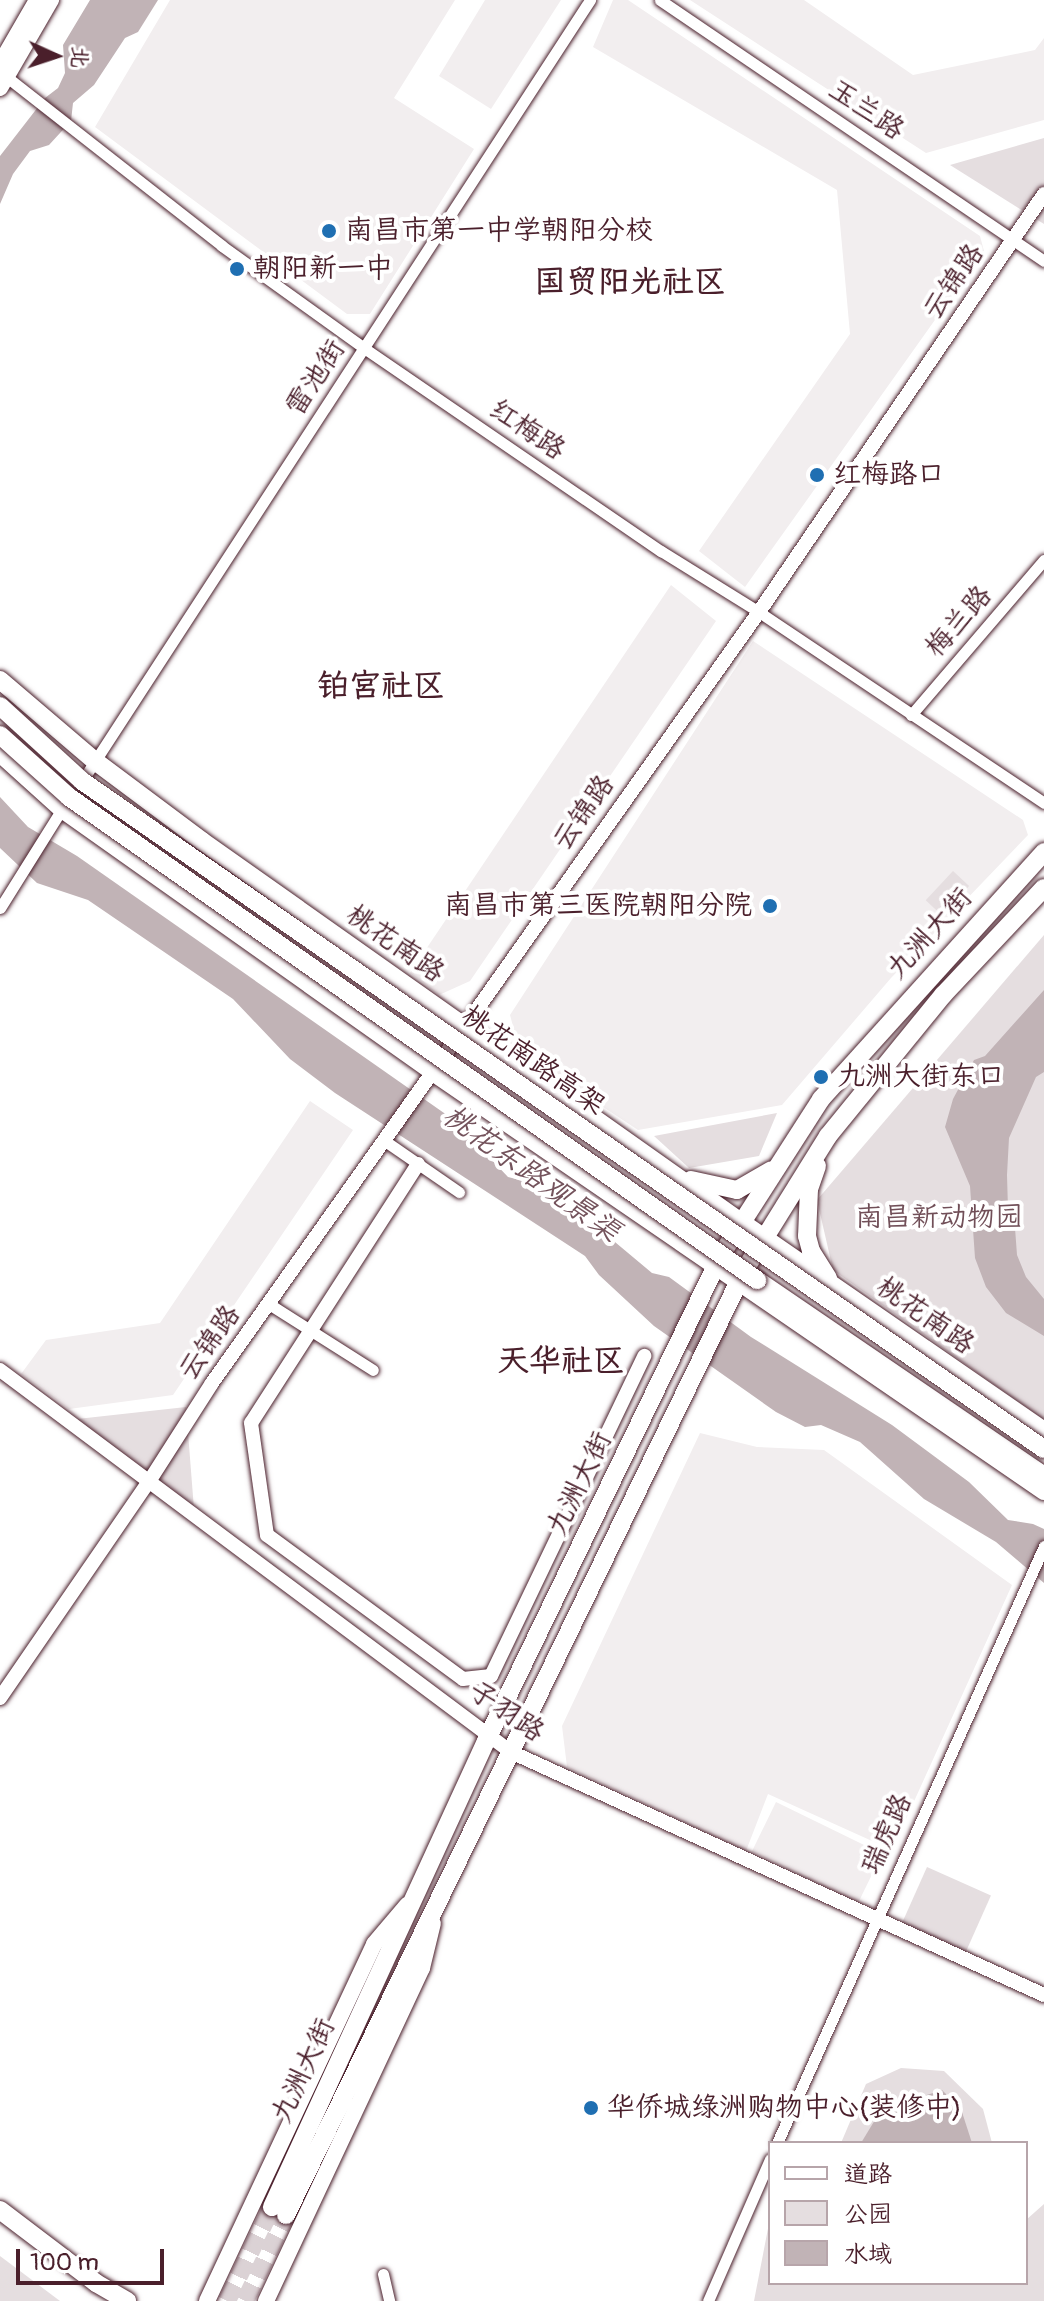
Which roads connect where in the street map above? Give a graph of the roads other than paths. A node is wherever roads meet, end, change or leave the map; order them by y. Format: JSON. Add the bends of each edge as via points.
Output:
{"nodes":[{"id":1,"x":37,"y":0,"type":"edge"},
{"id":2,"x":51,"y":0,"type":"edge"},
{"id":3,"x":590,"y":0,"type":"edge"},
{"id":4,"x":660,"y":0,"type":"edge"},
{"id":5,"x":2,"y":76,"type":"edge"},
{"id":6,"x":1044,"y":194,"type":"edge"},
{"id":7,"x":1014,"y":240,"type":"junction"},
{"id":8,"x":1044,"y":261,"type":"edge"},
{"id":9,"x":364,"y":348,"type":"junction"},
{"id":10,"x":1044,"y":560,"type":"edge"},
{"id":11,"x":759,"y":612,"type":"junction"},
{"id":12,"x":0,"y":680,"type":"edge"},
{"id":13,"x":0,"y":706,"type":"edge"},
{"id":14,"x":911,"y":715,"type":"junction"},
{"id":15,"x":0,"y":735,"type":"edge"},
{"id":16,"x":0,"y":753,"type":"edge"},
{"id":17,"x":95,"y":761,"type":"junction"},
{"id":18,"x":82,"y":781,"type":"junction"},
{"id":19,"x":65,"y":803,"type":"junction"},
{"id":20,"x":1044,"y":803,"type":"edge"},
{"id":21,"x":1044,"y":852,"type":"edge"},
{"id":22,"x":1044,"y":888,"type":"edge"},
{"id":23,"x":0,"y":908,"type":"edge"},
{"id":24,"x":464,"y":1027,"type":"junction"},
{"id":25,"x":430,"y":1078,"type":"junction"},
{"id":26,"x":821,"y":1099,"type":"junction"},
{"id":27,"x":828,"y":1136,"type":"junction"},
{"id":28,"x":386,"y":1139,"type":"junction"},
{"id":29,"x":418,"y":1164,"type":"junction"},
{"id":30,"x":666,"y":1170,"type":"junction"},
{"id":31,"x":459,"y":1192,"type":"dead end"},
{"id":32,"x":741,"y":1222,"type":"junction"},
{"id":33,"x":763,"y":1237,"type":"junction"},
{"id":34,"x":681,"y":1243,"type":"junction"},
{"id":35,"x":716,"y":1267,"type":"junction"},
{"id":36,"x":738,"y":1283,"type":"junction"},
{"id":37,"x":834,"y":1286,"type":"junction"},
{"id":38,"x":702,"y":1296,"type":"junction"},
{"id":39,"x":269,"y":1304,"type":"junction"},
{"id":40,"x":310,"y":1331,"type":"junction"},
{"id":41,"x":644,"y":1356,"type":"dead end"},
{"id":42,"x":0,"y":1370,"type":"edge"},
{"id":43,"x":373,"y":1370,"type":"dead end"},
{"id":44,"x":1044,"y":1431,"type":"edge"},
{"id":45,"x":1044,"y":1449,"type":"edge"},
{"id":46,"x":1044,"y":1476,"type":"edge"},
{"id":47,"x":150,"y":1480,"type":"junction"},
{"id":48,"x":1044,"y":1491,"type":"edge"},
{"id":49,"x":1044,"y":1546,"type":"edge"},
{"id":50,"x":1,"y":1695,"type":"edge"},
{"id":51,"x":466,"y":1718,"type":"junction"},
{"id":52,"x":489,"y":1735,"type":"junction"},
{"id":53,"x":511,"y":1752,"type":"junction"},
{"id":54,"x":479,"y":1756,"type":"junction"},
{"id":55,"x":420,"y":1888,"type":"junction"},
{"id":56,"x":439,"y":1897,"type":"junction"},
{"id":57,"x":875,"y":1918,"type":"junction"},
{"id":58,"x":1044,"y":1995,"type":"edge"},
{"id":59,"x":778,"y":2141,"type":"edge"},
{"id":60,"x":768,"y":2164,"type":"edge"},
{"id":61,"x":0,"y":2210,"type":"edge"},
{"id":62,"x":0,"y":2226,"type":"edge"},
{"id":63,"x":232,"y":2244,"type":"junction"},
{"id":64,"x":280,"y":2269,"type":"junction"},
{"id":65,"x":383,"y":2274,"type":"dead end"},
{"id":66,"x":104,"y":2301,"type":"edge"},
{"id":67,"x":127,"y":2301,"type":"edge"},
{"id":68,"x":207,"y":2301,"type":"edge"},
{"id":69,"x":214,"y":2301,"type":"edge"},
{"id":70,"x":258,"y":2301,"type":"edge"},
{"id":71,"x":266,"y":2301,"type":"edge"},
{"id":72,"x":389,"y":2301,"type":"edge"},
{"id":73,"x":708,"y":2301,"type":"edge"}],
"edges":[{"from":1,"to":5,"type":"main road"},
{"from":2,"to":5,"type":"main road"},
{"from":3,"to":9,"type":"street","name":"雷池街"},
{"from":4,"to":7,"type":"street","name":"玉兰路"},
{"from":5,"to":9,"type":"street","name":"红梅路"},
{"from":6,"to":7,"type":"street","name":"云锦路"},
{"from":7,"to":8,"type":"street","name":"玉兰路"},
{"from":7,"to":11,"type":"street","name":"云锦路"},
{"from":9,"to":11,"type":"street","name":"红梅路"},
{"from":9,"to":17,"type":"street","name":"雷池街"},
{"from":10,"to":14,"type":"street","name":"梅兰路"},
{"from":11,"to":14,"type":"street","name":"红梅路"},
{"from":11,"to":24,"type":"street","name":"云锦路"},
{"from":12,"to":17,"type":"main road","name":"桃花南路"},
{"from":13,"to":18,"type":"main road","name":"桃花南路高架","bridge":true},
{"from":14,"to":20,"type":"street","name":"红梅路"},
{"from":15,"to":19,"type":"main road","name":"桃花南路高架","bridge":true},
{"from":16,"to":19,"type":"main road"},
{"from":17,"to":18,"type":"street","name":"雷池街"},
{"from":17,"to":24,"type":"main road","name":"桃花南路"},
{"from":18,"to":45,"type":"main road","name":"桃花南路高架","bridge":true},
{"from":19,"to":23,"type":"street"},
{"from":19,"to":25,"type":"main road"},
{"from":19,"to":46,"type":"main road","name":"桃花南路高架","bridge":true},
{"from":21,"to":26,"type":"main road","name":"九洲大街"},
{"from":22,"to":27,"type":"main road","name":"九洲大街","via":[[943,995]]},
{"from":24,"to":25,"type":"street","name":"云锦路"},
{"from":24,"to":30,"type":"main road","name":"桃花南路"},
{"from":25,"to":28,"type":"street","name":"云锦路"},
{"from":25,"to":34,"type":"main road"},
{"from":26,"to":30,"type":"main road","via":[[769,1172],[753,1183],[724,1189]]},
{"from":26,"to":32,"type":"main road","name":"九洲大街"},
{"from":27,"to":33,"type":"main road","name":"九洲大街"},
{"from":27,"to":37,"type":"main road","via":[[809,1189],[807,1236]]},
{"from":28,"to":29,"type":"street"},
{"from":28,"to":39,"type":"street","name":"云锦路"},
{"from":29,"to":31,"type":"street"},
{"from":29,"to":40,"type":"street"},
{"from":30,"to":32,"type":"main road","name":"桃花南路"},
{"from":32,"to":33,"type":"main road","name":"桃花南路"},
{"from":32,"to":35,"type":"main road","name":"九洲大街"},
{"from":33,"to":36,"type":"main road","name":"九洲大街"},
{"from":33,"to":37,"type":"main road","name":"桃花南路"},
{"from":34,"to":35,"type":"main road"},
{"from":34,"to":38,"type":"main road","via":[[698,1269]]},
{"from":35,"to":36,"type":"main road"},
{"from":35,"to":38,"type":"main road","name":"九洲大街"},
{"from":36,"to":48,"type":"main road"},
{"from":36,"to":53,"type":"main road","name":"九洲大街"},
{"from":37,"to":44,"type":"main road","name":"桃花南路"},
{"from":38,"to":52,"type":"main road","name":"九洲大街"},
{"from":39,"to":40,"type":"street"},
{"from":39,"to":47,"type":"street","name":"云锦路"},
{"from":40,"to":41,"type":"street","via":[[251,1423],[267,1535],[463,1679],[491,1676]]},
{"from":40,"to":43,"type":"street"},
{"from":42,"to":47,"type":"street","name":"子羽路"},
{"from":47,"to":50,"type":"street","name":"云锦路"},
{"from":47,"to":51,"type":"street","name":"子羽路"},
{"from":49,"to":57,"type":"street","name":"瑞虎路"},
{"from":51,"to":52,"type":"street","name":"子羽路"},
{"from":51,"to":54,"type":"street"},
{"from":52,"to":53,"type":"street","name":"子羽路"},
{"from":52,"to":54,"type":"main road","name":"九洲大街"},
{"from":53,"to":56,"type":"main road","name":"九洲大街"},
{"from":53,"to":57,"type":"street","name":"子羽路"},
{"from":54,"to":55,"type":"main road","name":"九洲大街"},
{"from":55,"to":56,"type":"main road","name":"九洲大街","via":[[279,2211]]},
{"from":55,"to":63,"type":"main road","via":[[374,1944]]},
{"from":56,"to":64,"type":"main road","via":[[422,1968]]},
{"from":57,"to":58,"type":"street","name":"子羽路"},
{"from":57,"to":59,"type":"street","name":"瑞虎路"},
{"from":60,"to":73,"type":"street"},
{"from":61,"to":67,"type":"main road"},
{"from":62,"to":66,"type":"main road"},
{"from":63,"to":68,"type":"main road"},
{"from":63,"to":69,"type":"main road"},
{"from":64,"to":70,"type":"main road"},
{"from":64,"to":71,"type":"main road"},
{"from":65,"to":72,"type":"street"}]}
